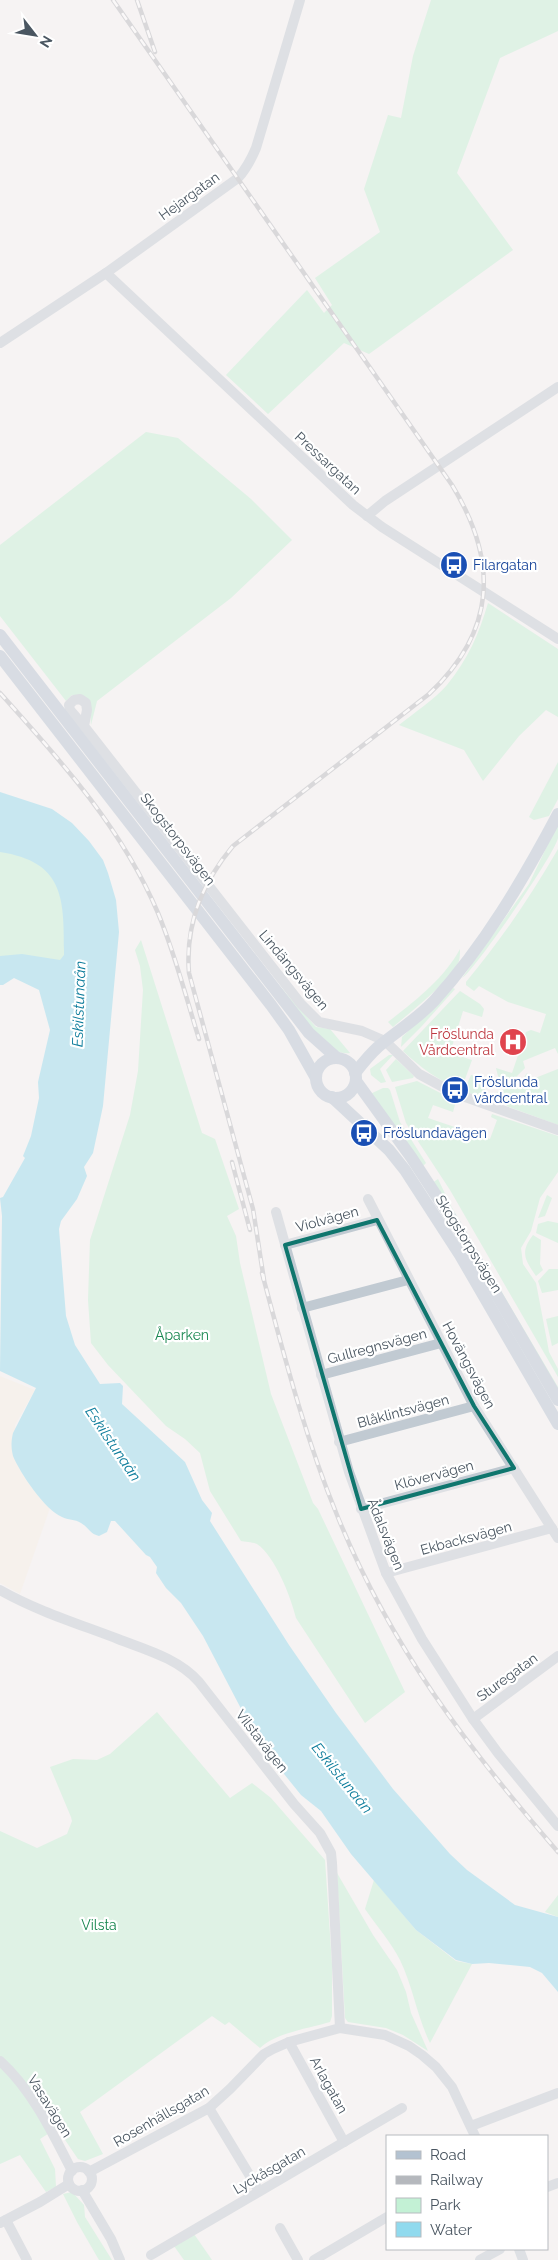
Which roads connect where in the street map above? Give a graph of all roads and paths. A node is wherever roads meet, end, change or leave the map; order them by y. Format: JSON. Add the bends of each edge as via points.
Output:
{"nodes":[{"id":1,"x":300,"y":0,"type":"edge"},
{"id":2,"x":106,"y":273,"type":"junction"},
{"id":3,"x":0,"y":343,"type":"edge"},
{"id":4,"x":558,"y":387,"type":"edge"},
{"id":5,"x":367,"y":516,"type":"junction"},
{"id":6,"x":0,"y":635,"type":"edge"},
{"id":7,"x":558,"y":639,"type":"edge"},
{"id":8,"x":0,"y":656,"type":"edge"},
{"id":9,"x":84,"y":726,"type":"dead end"},
{"id":10,"x":558,"y":814,"type":"edge"},
{"id":11,"x":381,"y":1045,"type":"junction"},
{"id":12,"x":341,"y":1059,"type":"junction"},
{"id":13,"x":355,"y":1077,"type":"junction"},
{"id":14,"x":316,"y":1078,"type":"junction"},
{"id":15,"x":332,"y":1097,"type":"junction"},
{"id":16,"x":558,"y":1130,"type":"edge"},
{"id":17,"x":368,"y":1199,"type":"dead end"},
{"id":18,"x":276,"y":1212,"type":"dead end"},
{"id":19,"x":377,"y":1220,"type":"junction"},
{"id":20,"x":285,"y":1245,"type":"junction"},
{"id":21,"x":408,"y":1280,"type":"junction"},
{"id":22,"x":302,"y":1308,"type":"junction"},
{"id":23,"x":441,"y":1343,"type":"junction"},
{"id":24,"x":321,"y":1376,"type":"junction"},
{"id":25,"x":558,"y":1400,"type":"edge"},
{"id":26,"x":474,"y":1406,"type":"junction"},
{"id":27,"x":558,"y":1424,"type":"edge"},
{"id":28,"x":339,"y":1442,"type":"junction"},
{"id":29,"x":514,"y":1468,"type":"junction"},
{"id":30,"x":361,"y":1509,"type":"junction"},
{"id":31,"x":552,"y":1528,"type":"junction"},
{"id":32,"x":558,"y":1538,"type":"edge"},
{"id":33,"x":386,"y":1573,"type":"junction"},
{"id":34,"x":0,"y":1590,"type":"edge"},
{"id":35,"x":558,"y":1656,"type":"edge"},
{"id":36,"x":473,"y":1719,"type":"junction"},
{"id":37,"x":556,"y":1819,"type":"edge"},
{"id":38,"x":340,"y":2028,"type":"junction"},
{"id":39,"x":289,"y":2042,"type":"junction"},
{"id":40,"x":0,"y":2061,"type":"edge"},
{"id":41,"x":558,"y":2093,"type":"edge"},
{"id":42,"x":209,"y":2108,"type":"junction"},
{"id":43,"x":402,"y":2108,"type":"dead end"},
{"id":44,"x":473,"y":2131,"type":"edge"},
{"id":45,"x":344,"y":2142,"type":"junction"},
{"id":46,"x":72,"y":2170,"type":"junction"},
{"id":47,"x":89,"y":2172,"type":"junction"},
{"id":48,"x":69,"y":2184,"type":"junction"},
{"id":49,"x":82,"y":2190,"type":"junction"},
{"id":50,"x":259,"y":2192,"type":"junction"},
{"id":51,"x":386,"y":2218,"type":"edge"},
{"id":52,"x":3,"y":2222,"type":"edge"},
{"id":53,"x":280,"y":2228,"type":"dead end"},
{"id":54,"x":111,"y":2239,"type":"junction"},
{"id":55,"x":498,"y":2250,"type":"edge"},
{"id":56,"x":151,"y":2255,"type":"dead end"},
{"id":57,"x":28,"y":2260,"type":"edge"},
{"id":58,"x":120,"y":2260,"type":"edge"},
{"id":59,"x":127,"y":2260,"type":"edge"},
{"id":60,"x":298,"y":2260,"type":"edge"},
{"id":61,"x":314,"y":2260,"type":"edge"},
{"id":62,"x":480,"y":2260,"type":"edge"}],
"edges":[{"from":1,"to":2,"type":"street","name":"Hejargatan","via":[[250,163],[238,178]]},
{"from":2,"to":3,"type":"street","name":"Hejargatan"},
{"from":2,"to":5,"type":"street","name":"Pressargatan"},
{"from":4,"to":5,"type":"street"},
{"from":5,"to":7,"type":"street","name":"Pressargatan"},
{"from":6,"to":12,"type":"main road","name":"Skogstorpsvägen","via":[[309,1033]]},
{"from":8,"to":14,"type":"main road","name":"Skogstorpsvägen","via":[[271,1004]]},
{"from":9,"to":11,"type":"street","name":"Lindängsvägen","via":[[312,1016],[319,1022],[362,1030]]},
{"from":10,"to":11,"type":"main road","via":[[499,915],[450,982],[432,1003]]},
{"from":11,"to":12,"type":"main road"},
{"from":11,"to":13,"type":"main road"},
{"from":11,"to":16,"type":"street","name":"Lindängsvägen","via":[[442,1087]]},
{"from":12,"to":13,"type":"main road","via":[[351,1064]]},
{"from":12,"to":14,"type":"main road","via":[[328,1060]]},
{"from":13,"to":15,"type":"main road","via":[[349,1093]]},
{"from":13,"to":25,"type":"main road","name":"Skogstorpsvägen","via":[[458,1229]]},
{"from":14,"to":15,"type":"main road","via":[[320,1089]]},
{"from":15,"to":27,"type":"main road","name":"Skogstorpsvägen","via":[[389,1150],[405,1170],[455,1246]]},
{"from":17,"to":19,"type":"street","name":"Hovängsvägen"},
{"from":18,"to":20,"type":"street","name":"Ådalsvägen"},
{"from":19,"to":20,"type":"street","name":"Violvägen"},
{"from":19,"to":21,"type":"street","name":"Hovängsvägen"},
{"from":20,"to":22,"type":"street","name":"Ådalsvägen"},
{"from":21,"to":22,"type":"street"},
{"from":21,"to":23,"type":"street","name":"Hovängsvägen"},
{"from":22,"to":24,"type":"street","name":"Ådalsvägen"},
{"from":23,"to":24,"type":"street","name":"Gullregnsvägen"},
{"from":23,"to":26,"type":"street","name":"Hovängsvägen"},
{"from":24,"to":28,"type":"street","name":"Ådalsvägen"},
{"from":26,"to":28,"type":"street","name":"Blåklintsvägen"},
{"from":26,"to":29,"type":"street","name":"Hovängsvägen"},
{"from":28,"to":30,"type":"street","name":"Ådalsvägen"},
{"from":29,"to":30,"type":"street","name":"Klövervägen"},
{"from":29,"to":31,"type":"street","name":"Hovängsvägen"},
{"from":30,"to":33,"type":"street","name":"Ådalsvägen"},
{"from":31,"to":32,"type":"street","name":"Hovängsvägen"},
{"from":31,"to":33,"type":"street","name":"Ekbacksvägen"},
{"from":33,"to":36,"type":"street","name":"Ådalsvägen","via":[[422,1639]]},
{"from":34,"to":38,"type":"street","name":"Vilstavägen","via":[[184,1668],[199,1682],[320,1833],[331,1853]]},
{"from":35,"to":36,"type":"street","name":"Sturegatan"},
{"from":36,"to":37,"type":"street","name":"Ådalsvägen"},
{"from":38,"to":39,"type":"street","name":"Rosenhällsgatan"},
{"from":38,"to":44,"type":"street","name":"Rosenhällsgatan","via":[[385,2035],[415,2050],[436,2067],[452,2087]]},
{"from":39,"to":42,"type":"street","name":"Rosenhällsgatan","via":[[264,2054]]},
{"from":39,"to":45,"type":"street","name":"Arlagatan"},
{"from":40,"to":46,"type":"street","name":"Vasavägen","via":[[38,2110]]},
{"from":41,"to":44,"type":"street"},
{"from":42,"to":47,"type":"street","name":"Rosenhällsgatan"},
{"from":42,"to":50,"type":"street"},
{"from":43,"to":45,"type":"street","name":"Lyckåsgatan"},
{"from":45,"to":50,"type":"street","name":"Lyckåsgatan"},
{"from":46,"to":47,"type":"street","via":[[82,2168]]},
{"from":46,"to":48,"type":"street"},
{"from":47,"to":49,"type":"street","via":[[91,2183]]},
{"from":48,"to":49,"type":"street"},
{"from":48,"to":52,"type":"street"},
{"from":49,"to":54,"type":"street"},
{"from":50,"to":56,"type":"street","name":"Lyckåsgatan"},
{"from":51,"to":61,"type":"street"},
{"from":52,"to":57,"type":"street"},
{"from":53,"to":60,"type":"street"},
{"from":54,"to":58,"type":"street"},
{"from":54,"to":59,"type":"street"},
{"from":55,"to":62,"type":"street"}]}
